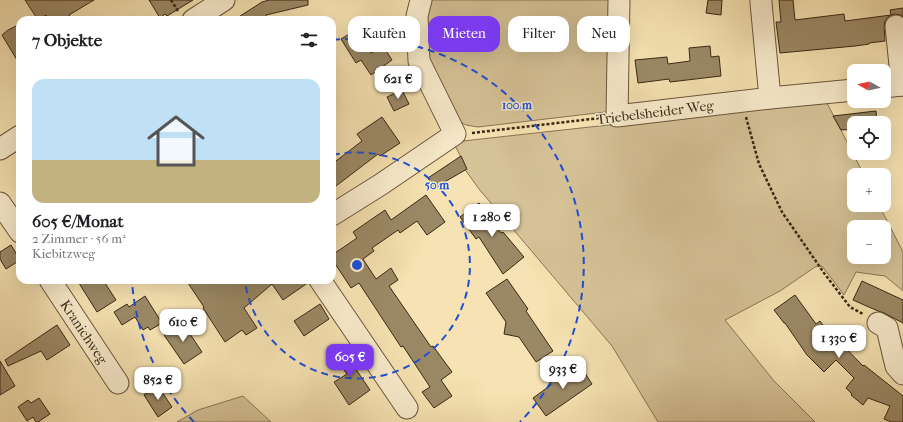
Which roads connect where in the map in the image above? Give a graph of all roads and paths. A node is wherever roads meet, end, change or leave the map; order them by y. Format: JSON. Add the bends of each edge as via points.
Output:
{"nodes":[{"id":1,"x":224,"y":0,"type":"edge"},
{"id":2,"x":421,"y":0,"type":"edge"},
{"id":3,"x":619,"y":0,"type":"edge"},
{"id":4,"x":761,"y":0,"type":"edge"},
{"id":5,"x":200,"y":16,"type":"edge"},
{"id":6,"x":896,"y":26,"type":"dead end"},
{"id":7,"x":903,"y":85,"type":"edge"},
{"id":8,"x":891,"y":86,"type":"edge"},
{"id":9,"x":847,"y":91,"type":"edge"},
{"id":10,"x":770,"y":98,"type":"junction"},
{"id":11,"x":741,"y":102,"type":"junction"},
{"id":12,"x":617,"y":116,"type":"junction"},
{"id":13,"x":455,"y":134,"type":"junction"},
{"id":14,"x":16,"y":139,"type":"edge"},
{"id":15,"x":0,"y":149,"type":"edge"},
{"id":16,"x":0,"y":202,"type":"edge"},
{"id":17,"x":336,"y":213,"type":"edge"},
{"id":18,"x":16,"y":226,"type":"edge"},
{"id":19,"x":53,"y":284,"type":"edge"},
{"id":20,"x":323,"y":284,"type":"edge"},
{"id":21,"x":878,"y":323,"type":"joint"},
{"id":22,"x":903,"y":374,"type":"edge"},
{"id":23,"x":118,"y":383,"type":"dead end"},
{"id":24,"x":407,"y":408,"type":"dead end"}],
"edges":[{"from":1,"to":5,"type":"street"},
{"from":2,"to":13,"type":"street","via":[[417,16],[419,61]]},
{"from":3,"to":12,"type":"street"},
{"from":4,"to":10,"type":"street"},
{"from":6,"to":7,"type":"street"},
{"from":7,"to":8,"type":"street"},
{"from":9,"to":10,"type":"street","name":"Triebelsheider Weg"},
{"from":10,"to":11,"type":"street","name":"Triebelsheider Weg"},
{"from":11,"to":12,"type":"street","name":"Triebelsheider Weg"},
{"from":11,"to":21,"type":"path","via":[[759,164],[782,212],[850,307]]},
{"from":12,"to":13,"type":"path","name":"Triebelsheider Weg"},
{"from":13,"to":17,"type":"street","via":[[380,186]]},
{"from":14,"to":15,"type":"street"},
{"from":16,"to":18,"type":"street"},
{"from":19,"to":23,"type":"street","name":"Kranichweg"},
{"from":20,"to":24,"type":"street"},
{"from":21,"to":22,"type":"street","via":[[887,328],[896,366]]}]}
